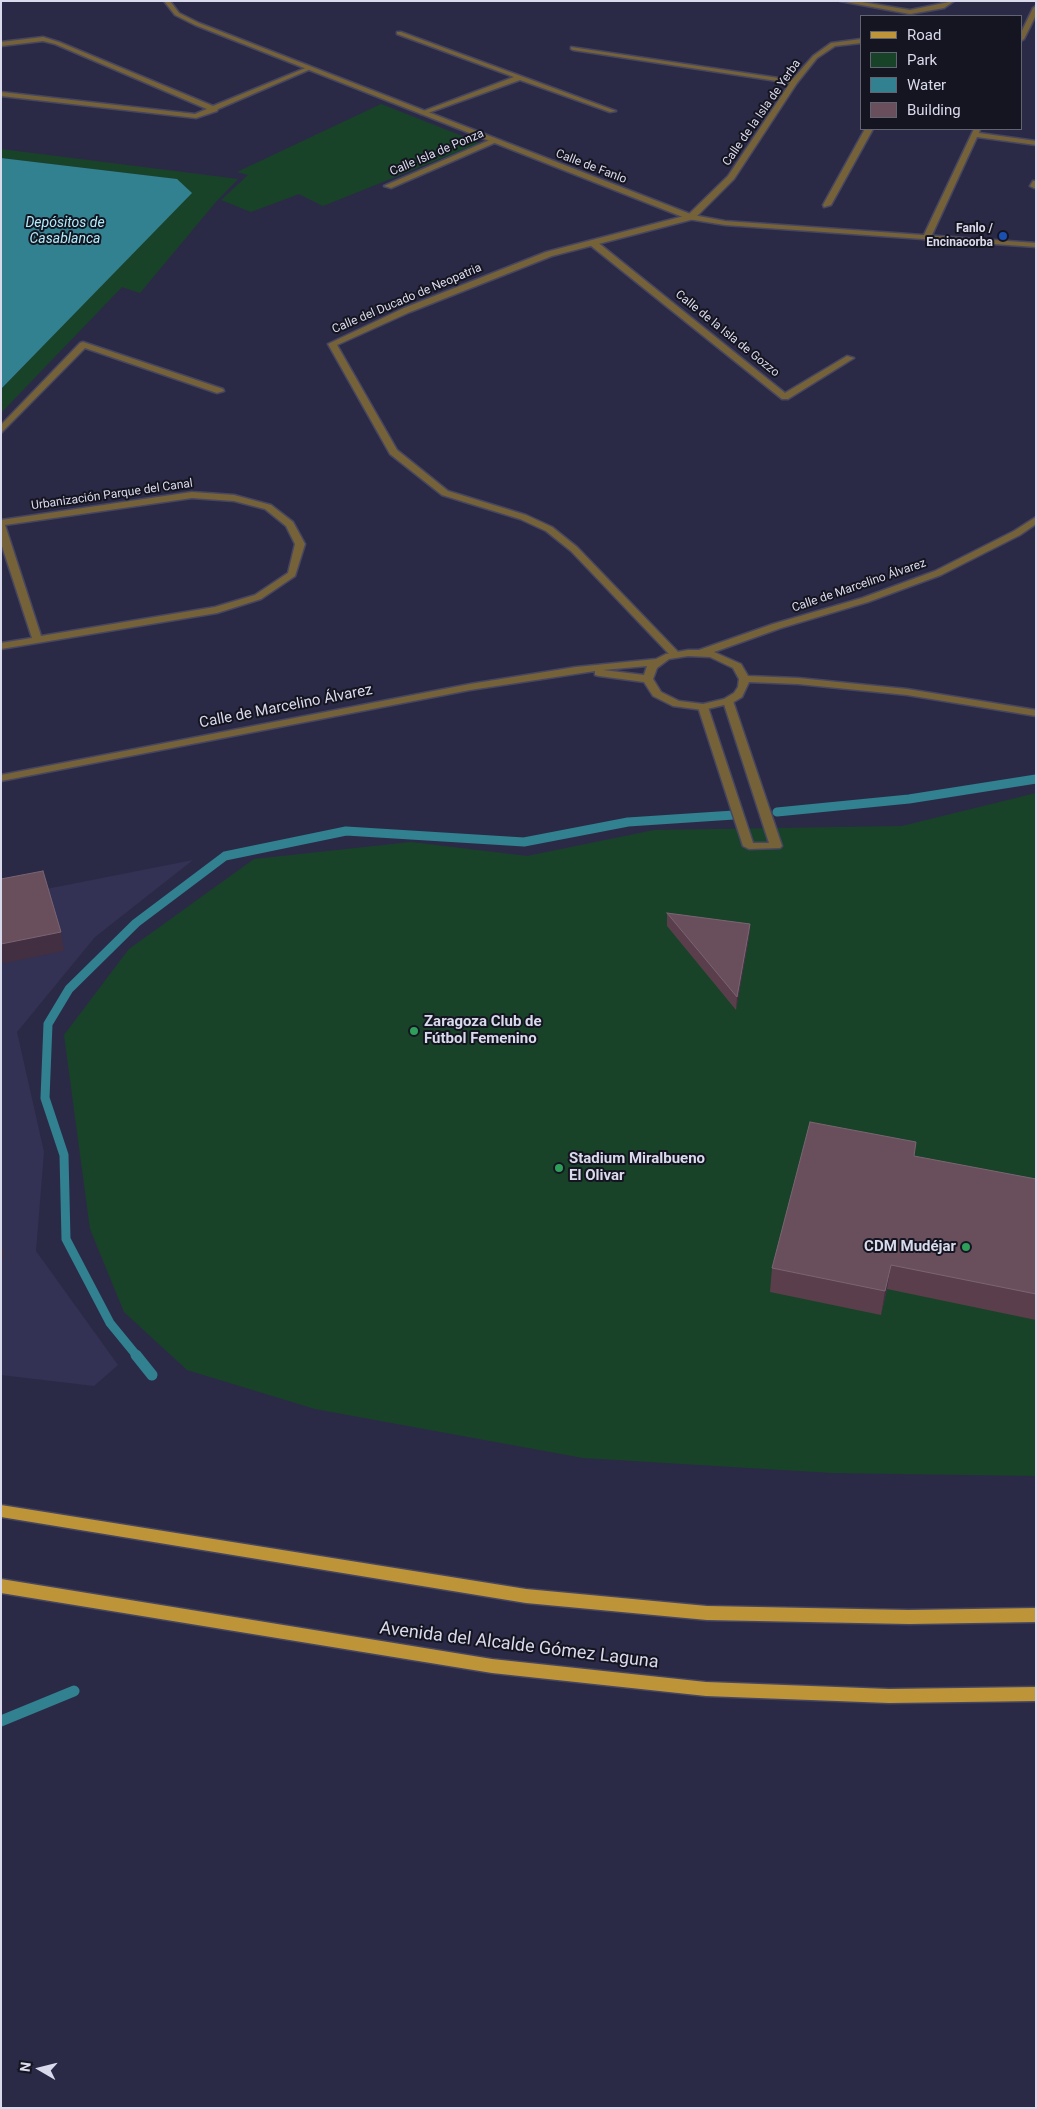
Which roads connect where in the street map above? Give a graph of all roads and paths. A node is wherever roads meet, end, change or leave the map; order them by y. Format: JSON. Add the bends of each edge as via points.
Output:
{"nodes":[{"id":1,"x":168,"y":1,"type":"edge"},
{"id":2,"x":843,"y":1,"type":"edge"},
{"id":3,"x":951,"y":1,"type":"edge"},
{"id":4,"x":1036,"y":8,"type":"edge"},
{"id":5,"x":399,"y":33,"type":"dead end"},
{"id":6,"x":1022,"y":36,"type":"edge"},
{"id":7,"x":860,"y":41,"type":"edge"},
{"id":8,"x":1,"y":44,"type":"edge"},
{"id":9,"x":573,"y":48,"type":"dead end"},
{"id":10,"x":310,"y":68,"type":"junction"},
{"id":11,"x":519,"y":78,"type":"junction"},
{"id":12,"x":794,"y":82,"type":"junction"},
{"id":13,"x":1,"y":94,"type":"edge"},
{"id":14,"x":215,"y":110,"type":"junction"},
{"id":15,"x":612,"y":111,"type":"dead end"},
{"id":16,"x":423,"y":113,"type":"junction"},
{"id":17,"x":868,"y":130,"type":"edge"},
{"id":18,"x":976,"y":132,"type":"edge"},
{"id":19,"x":495,"y":141,"type":"junction"},
{"id":20,"x":1036,"y":143,"type":"edge"},
{"id":21,"x":388,"y":186,"type":"dead end"},
{"id":22,"x":827,"y":204,"type":"dead end"},
{"id":23,"x":691,"y":217,"type":"junction"},
{"id":24,"x":927,"y":237,"type":"junction"},
{"id":25,"x":593,"y":243,"type":"junction"},
{"id":26,"x":1036,"y":245,"type":"edge"},
{"id":27,"x":850,"y":358,"type":"dead end"},
{"id":28,"x":220,"y":391,"type":"dead end"},
{"id":29,"x":1,"y":430,"type":"edge"},
{"id":30,"x":1036,"y":520,"type":"edge"},
{"id":31,"x":1,"y":523,"type":"edge"},
{"id":32,"x":1,"y":527,"type":"edge"},
{"id":33,"x":37,"y":639,"type":"junction"},
{"id":34,"x":740,"y":640,"type":"junction"},
{"id":35,"x":1,"y":646,"type":"edge"},
{"id":36,"x":701,"y":653,"type":"junction"},
{"id":37,"x":675,"y":654,"type":"junction"},
{"id":38,"x":730,"y":661,"type":"junction"},
{"id":39,"x":658,"y":662,"type":"junction"},
{"id":40,"x":576,"y":670,"type":"junction"},
{"id":41,"x":744,"y":678,"type":"junction"},
{"id":42,"x":648,"y":680,"type":"junction"},
{"id":43,"x":728,"y":701,"type":"junction"},
{"id":44,"x":703,"y":707,"type":"junction"},
{"id":45,"x":1036,"y":713,"type":"edge"},
{"id":46,"x":1,"y":778,"type":"edge"},
{"id":47,"x":1,"y":1511,"type":"edge"},
{"id":48,"x":1,"y":1586,"type":"edge"},
{"id":49,"x":1036,"y":1615,"type":"edge"},
{"id":50,"x":1036,"y":1694,"type":"edge"}],
"edges":[{"from":1,"to":10,"type":"street","name":"Calle de Fanlo","via":[[174,12],[188,20]]},
{"from":2,"to":3,"type":"street","via":[[910,12],[942,8]]},
{"from":4,"to":6,"type":"street"},
{"from":5,"to":11,"type":"street"},
{"from":7,"to":12,"type":"street","name":"Calle de la Isla de Yerba","via":[[837,43],[825,48]]},
{"from":8,"to":14,"type":"street","via":[[43,39],[58,43]]},
{"from":9,"to":12,"type":"street"},
{"from":10,"to":14,"type":"street"},
{"from":10,"to":16,"type":"street","name":"Calle de Fanlo"},
{"from":11,"to":15,"type":"street"},
{"from":11,"to":16,"type":"street"},
{"from":12,"to":23,"type":"street","name":"Calle de la Isla de Yerba","via":[[741,164]]},
{"from":13,"to":14,"type":"street","via":[[190,116],[201,116]]},
{"from":16,"to":19,"type":"street","name":"Calle de Fanlo"},
{"from":17,"to":22,"type":"street"},
{"from":18,"to":20,"type":"street"},
{"from":18,"to":24,"type":"street"},
{"from":19,"to":21,"type":"street","name":"Calle Isla de Ponza"},
{"from":19,"to":23,"type":"street","name":"Calle de Fanlo"},
{"from":23,"to":24,"type":"street","name":"Calle de Fanlo","via":[[726,223]]},
{"from":23,"to":25,"type":"street","name":"Calle del Ducado de Neopatria"},
{"from":24,"to":26,"type":"street","name":"Calle de Fanlo"},
{"from":25,"to":27,"type":"street","name":"Calle de la Isla de Gozzo","via":[[785,397]]},
{"from":25,"to":37,"type":"street","name":"Calle del Ducado de Neopatria","via":[[549,254],[332,344],[393,452],[444,493],[523,517],[549,529],[574,548]]},
{"from":28,"to":29,"type":"street","via":[[83,345]]},
{"from":30,"to":34,"type":"street","name":"Calle de Marcelino Álvarez","via":[[938,573]]},
{"from":31,"to":33,"type":"street","name":"Urbanización Parque del Canal","via":[[192,495],[234,498],[268,507],[290,524],[300,544],[292,574],[258,597],[217,610]]},
{"from":32,"to":33,"type":"street"},
{"from":33,"to":35,"type":"street","name":"Urbanización Parque del Canal"},
{"from":34,"to":36,"type":"street","name":"Calle de Marcelino Álvarez"},
{"from":34,"to":38,"type":"street"},
{"from":36,"to":37,"type":"street","name":"Calle de Marcelino Álvarez"},
{"from":36,"to":38,"type":"street","name":"Calle de Marcelino Álvarez"},
{"from":37,"to":39,"type":"street","name":"Calle de Marcelino Álvarez"},
{"from":38,"to":41,"type":"street"},
{"from":39,"to":40,"type":"street","name":"Calle de Marcelino Álvarez"},
{"from":39,"to":42,"type":"street","via":[[649,673]]},
{"from":40,"to":42,"type":"street","name":"Calle de Marcelino Álvarez"},
{"from":40,"to":46,"type":"street","name":"Calle de Marcelino Álvarez","via":[[470,687]]},
{"from":41,"to":43,"type":"street","via":[[744,687]]},
{"from":41,"to":45,"type":"street","via":[[907,692]]},
{"from":42,"to":44,"type":"street","via":[[665,700]]},
{"from":43,"to":44,"type":"street"},
{"from":43,"to":44,"type":"street","via":[[776,846],[749,846]]},
{"from":47,"to":49,"type":"main road","via":[[526,1596],[707,1613],[909,1617]]},
{"from":48,"to":50,"type":"main road","name":"Avenida del Alcalde Gómez Laguna","via":[[492,1666],[706,1690],[889,1696]]}]}
